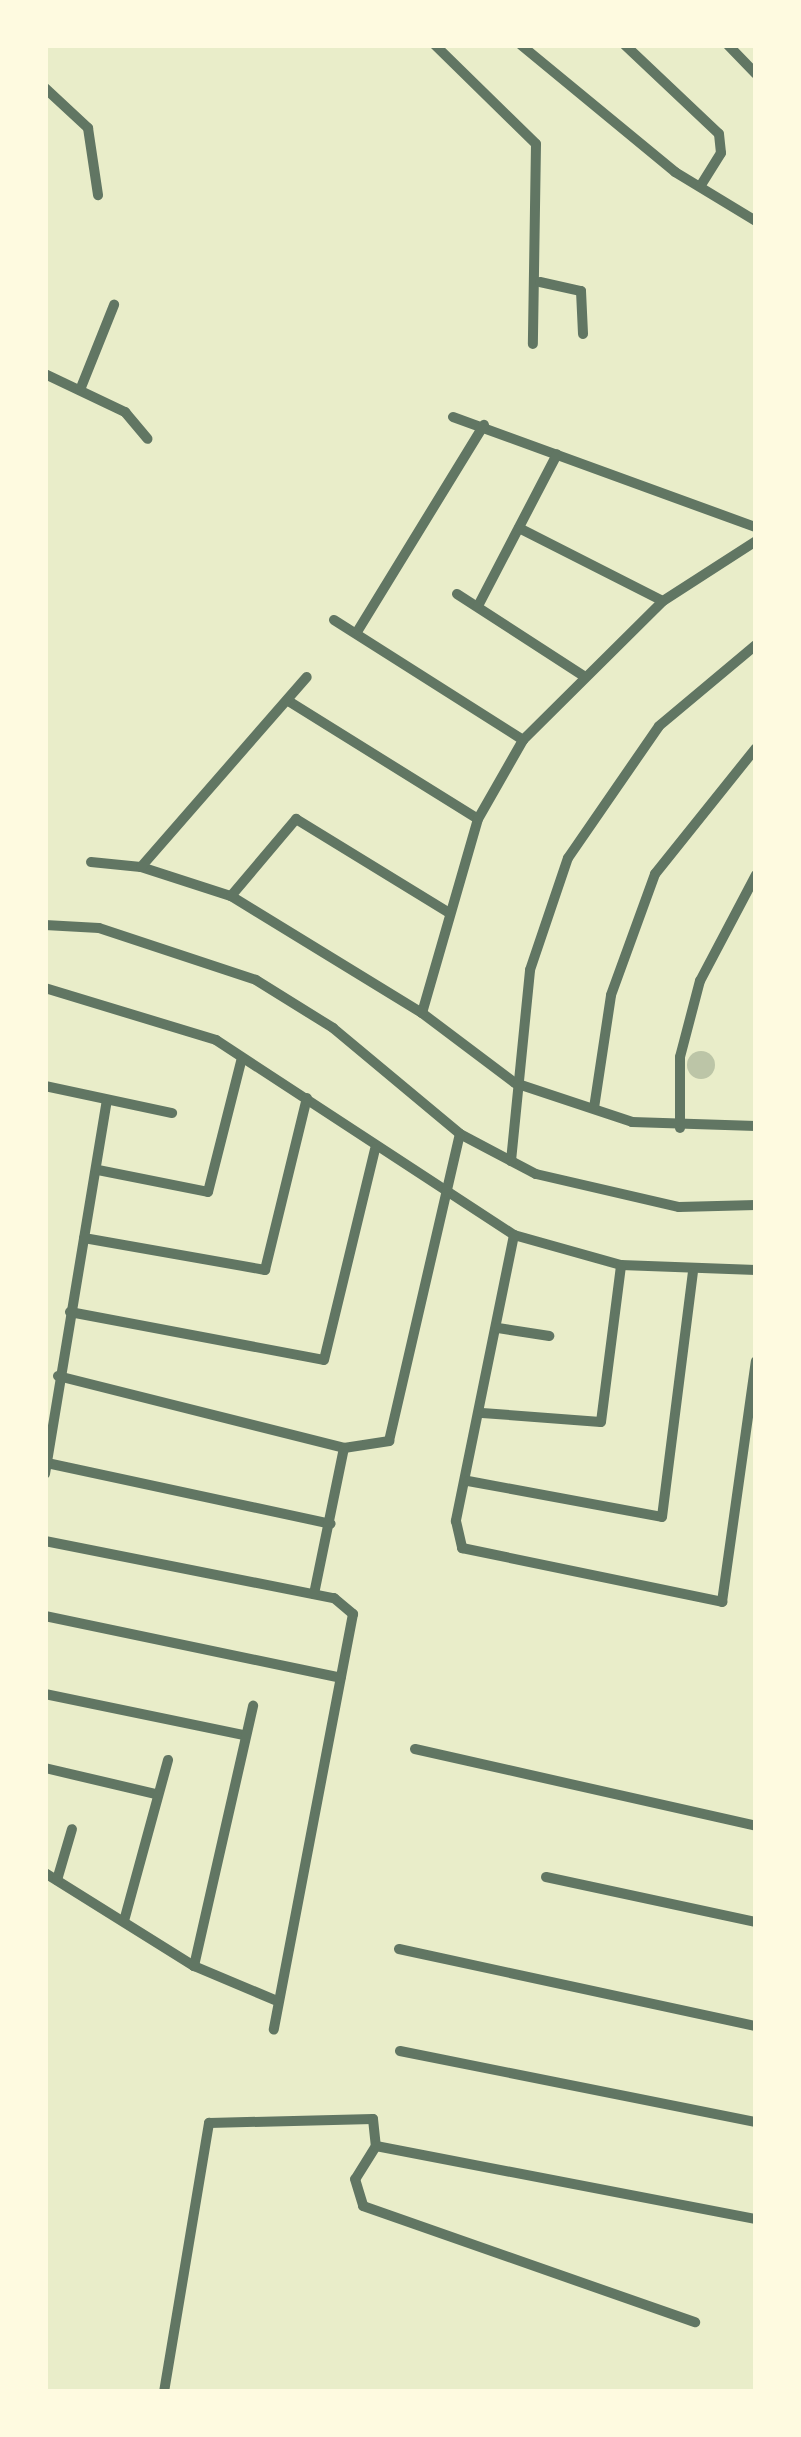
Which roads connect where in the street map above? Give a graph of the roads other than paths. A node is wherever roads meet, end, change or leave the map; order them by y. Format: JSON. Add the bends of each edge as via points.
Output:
{"nodes":[{"id":1,"x":435,"y":45,"type":"edge"},
{"id":2,"x":521,"y":45,"type":"edge"},
{"id":3,"x":625,"y":45,"type":"edge"},
{"id":4,"x":728,"y":45,"type":"edge"},
{"id":5,"x":756,"y":74,"type":"edge"},
{"id":6,"x":45,"y":88,"type":"edge"},
{"id":7,"x":700,"y":186,"type":"junction"},
{"id":8,"x":98,"y":195,"type":"dead end"},
{"id":9,"x":756,"y":221,"type":"edge"},
{"id":10,"x":540,"y":282,"type":"junction"},
{"id":11,"x":114,"y":306,"type":"dead end"},
{"id":12,"x":583,"y":334,"type":"dead end"},
{"id":13,"x":533,"y":344,"type":"dead end"},
{"id":14,"x":45,"y":374,"type":"edge"},
{"id":15,"x":80,"y":390,"type":"junction"},
{"id":16,"x":453,"y":417,"type":"dead end"},
{"id":17,"x":484,"y":425,"type":"junction"},
{"id":18,"x":148,"y":439,"type":"dead end"},
{"id":19,"x":557,"y":454,"type":"junction"},
{"id":20,"x":756,"y":527,"type":"edge"},
{"id":21,"x":519,"y":528,"type":"junction"},
{"id":22,"x":756,"y":541,"type":"edge"},
{"id":23,"x":457,"y":594,"type":"dead end"},
{"id":24,"x":663,"y":601,"type":"junction"},
{"id":25,"x":478,"y":606,"type":"junction"},
{"id":26,"x":334,"y":620,"type":"dead end"},
{"id":27,"x":357,"y":632,"type":"junction"},
{"id":28,"x":756,"y":644,"type":"edge"},
{"id":29,"x":582,"y":675,"type":"junction"},
{"id":30,"x":308,"y":677,"type":"dead end"},
{"id":31,"x":290,"y":702,"type":"junction"},
{"id":32,"x":522,"y":740,"type":"junction"},
{"id":33,"x":756,"y":748,"type":"edge"},
{"id":34,"x":478,"y":819,"type":"junction"},
{"id":35,"x":91,"y":862,"type":"dead end"},
{"id":36,"x":141,"y":867,"type":"junction"},
{"id":37,"x":756,"y":876,"type":"edge"},
{"id":38,"x":232,"y":896,"type":"junction"},
{"id":39,"x":448,"y":912,"type":"junction"},
{"id":40,"x":45,"y":925,"type":"edge"},
{"id":41,"x":45,"y":988,"type":"edge"},
{"id":42,"x":422,"y":1013,"type":"junction"},
{"id":43,"x":242,"y":1058,"type":"junction"},
{"id":44,"x":514,"y":1083,"type":"junction"},
{"id":45,"x":45,"y":1086,"type":"edge"},
{"id":46,"x":307,"y":1098,"type":"junction"},
{"id":47,"x":108,"y":1100,"type":"junction"},
{"id":48,"x":594,"y":1108,"type":"junction"},
{"id":49,"x":172,"y":1112,"type":"dead end"},
{"id":50,"x":756,"y":1126,"type":"edge"},
{"id":51,"x":680,"y":1128,"type":"junction"},
{"id":52,"x":460,"y":1134,"type":"junction"},
{"id":53,"x":375,"y":1149,"type":"junction"},
{"id":54,"x":511,"y":1160,"type":"junction"},
{"id":55,"x":98,"y":1170,"type":"junction"},
{"id":56,"x":443,"y":1193,"type":"junction"},
{"id":57,"x":756,"y":1205,"type":"edge"},
{"id":58,"x":514,"y":1235,"type":"junction"},
{"id":59,"x":84,"y":1238,"type":"junction"},
{"id":60,"x":621,"y":1265,"type":"junction"},
{"id":61,"x":756,"y":1270,"type":"edge"},
{"id":62,"x":693,"y":1273,"type":"junction"},
{"id":63,"x":70,"y":1312,"type":"junction"},
{"id":64,"x":498,"y":1328,"type":"junction"},
{"id":65,"x":549,"y":1336,"type":"dead end"},
{"id":66,"x":756,"y":1361,"type":"edge"},
{"id":67,"x":58,"y":1376,"type":"junction"},
{"id":68,"x":482,"y":1413,"type":"junction"},
{"id":69,"x":344,"y":1448,"type":"junction"},
{"id":70,"x":46,"y":1469,"type":"edge"},
{"id":71,"x":468,"y":1481,"type":"junction"},
{"id":72,"x":331,"y":1524,"type":"junction"},
{"id":73,"x":45,"y":1541,"type":"edge"},
{"id":74,"x":314,"y":1594,"type":"junction"},
{"id":75,"x":45,"y":1616,"type":"edge"},
{"id":76,"x":342,"y":1678,"type":"junction"},
{"id":77,"x":45,"y":1694,"type":"edge"},
{"id":78,"x":253,"y":1706,"type":"dead end"},
{"id":79,"x":242,"y":1735,"type":"junction"},
{"id":80,"x":415,"y":1749,"type":"dead end"},
{"id":81,"x":168,"y":1760,"type":"dead end"},
{"id":82,"x":45,"y":1768,"type":"edge"},
{"id":83,"x":156,"y":1794,"type":"junction"},
{"id":84,"x":756,"y":1826,"type":"edge"},
{"id":85,"x":72,"y":1829,"type":"dead end"},
{"id":86,"x":45,"y":1872,"type":"edge"},
{"id":87,"x":546,"y":1877,"type":"dead end"},
{"id":88,"x":57,"y":1880,"type":"junction"},
{"id":89,"x":124,"y":1921,"type":"junction"},
{"id":90,"x":756,"y":1922,"type":"edge"},
{"id":91,"x":399,"y":1950,"type":"dead end"},
{"id":92,"x":194,"y":1966,"type":"junction"},
{"id":93,"x":275,"y":2000,"type":"junction"},
{"id":94,"x":756,"y":2026,"type":"edge"},
{"id":95,"x":274,"y":2030,"type":"dead end"},
{"id":96,"x":400,"y":2052,"type":"dead end"},
{"id":97,"x":756,"y":2122,"type":"edge"},
{"id":98,"x":376,"y":2146,"type":"junction"},
{"id":99,"x":756,"y":2219,"type":"edge"},
{"id":100,"x":695,"y":2322,"type":"dead end"},
{"id":101,"x":164,"y":2392,"type":"edge"}],
"edges":[{"from":1,"to":10,"type":"street","via":[[536,144]]},
{"from":2,"to":7,"type":"street"},
{"from":3,"to":7,"type":"street","via":[[719,134],[721,153]]},
{"from":4,"to":5,"type":"street"},
{"from":6,"to":8,"type":"street","via":[[88,128]]},
{"from":7,"to":9,"type":"street"},
{"from":10,"to":12,"type":"street","via":[[581,291]]},
{"from":10,"to":13,"type":"street","via":[[528,305]]},
{"from":11,"to":15,"type":"street"},
{"from":14,"to":15,"type":"street"},
{"from":15,"to":18,"type":"street","via":[[125,412]]},
{"from":16,"to":17,"type":"street"},
{"from":17,"to":19,"type":"street"},
{"from":17,"to":27,"type":"street"},
{"from":19,"to":20,"type":"street"},
{"from":19,"to":21,"type":"street"},
{"from":21,"to":24,"type":"street"},
{"from":21,"to":25,"type":"street"},
{"from":22,"to":24,"type":"street"},
{"from":23,"to":25,"type":"street"},
{"from":24,"to":29,"type":"street"},
{"from":25,"to":29,"type":"street"},
{"from":26,"to":27,"type":"street"},
{"from":27,"to":32,"type":"street"},
{"from":28,"to":44,"type":"street","via":[[658,726],[594,810],[540,930]]},
{"from":29,"to":32,"type":"street"},
{"from":30,"to":31,"type":"street"},
{"from":31,"to":34,"type":"street"},
{"from":31,"to":36,"type":"street"},
{"from":32,"to":34,"type":"street"},
{"from":33,"to":48,"type":"street","via":[[655,874],[611,995]]},
{"from":34,"to":39,"type":"street"},
{"from":35,"to":36,"type":"street"},
{"from":36,"to":38,"type":"street"},
{"from":37,"to":51,"type":"street","via":[[700,981],[680,1057]]},
{"from":38,"to":39,"type":"street","via":[[296,819]]},
{"from":38,"to":42,"type":"street"},
{"from":39,"to":42,"type":"street"},
{"from":40,"to":52,"type":"street","via":[[99,928],[256,980],[333,1028]]},
{"from":41,"to":43,"type":"street","via":[[154,1015]]},
{"from":42,"to":44,"type":"street"},
{"from":43,"to":46,"type":"street"},
{"from":43,"to":55,"type":"street","via":[[208,1192]]},
{"from":44,"to":48,"type":"street"},
{"from":44,"to":54,"type":"street"},
{"from":45,"to":47,"type":"street"},
{"from":46,"to":53,"type":"street"},
{"from":46,"to":59,"type":"street","via":[[265,1270]]},
{"from":47,"to":49,"type":"street"},
{"from":47,"to":55,"type":"street"},
{"from":48,"to":51,"type":"street"},
{"from":50,"to":51,"type":"street"},
{"from":52,"to":54,"type":"street"},
{"from":52,"to":56,"type":"street"},
{"from":53,"to":56,"type":"street"},
{"from":53,"to":63,"type":"street","via":[[324,1360]]},
{"from":54,"to":57,"type":"street","via":[[615,1197]]},
{"from":55,"to":59,"type":"street"},
{"from":56,"to":58,"type":"street"},
{"from":56,"to":69,"type":"street","via":[[392,1439]]},
{"from":58,"to":60,"type":"street"},
{"from":58,"to":64,"type":"street"},
{"from":59,"to":63,"type":"street"},
{"from":60,"to":62,"type":"street"},
{"from":60,"to":68,"type":"street","via":[[601,1422]]},
{"from":61,"to":62,"type":"street"},
{"from":62,"to":71,"type":"street","via":[[662,1517]]},
{"from":63,"to":67,"type":"street"},
{"from":64,"to":65,"type":"street"},
{"from":64,"to":68,"type":"street"},
{"from":66,"to":71,"type":"street","via":[[722,1602],[462,1548],[455,1527]]},
{"from":67,"to":69,"type":"street"},
{"from":67,"to":70,"type":"street"},
{"from":68,"to":71,"type":"street"},
{"from":69,"to":72,"type":"street"},
{"from":70,"to":72,"type":"street"},
{"from":72,"to":74,"type":"street"},
{"from":73,"to":74,"type":"street"},
{"from":74,"to":76,"type":"street","via":[[345,1601],[353,1614]]},
{"from":75,"to":76,"type":"street"},
{"from":76,"to":93,"type":"street"},
{"from":77,"to":79,"type":"street"},
{"from":78,"to":79,"type":"street"},
{"from":79,"to":92,"type":"street"},
{"from":80,"to":84,"type":"street"},
{"from":81,"to":83,"type":"street"},
{"from":82,"to":83,"type":"street"},
{"from":83,"to":89,"type":"street"},
{"from":85,"to":88,"type":"street"},
{"from":86,"to":88,"type":"street"},
{"from":87,"to":90,"type":"street"},
{"from":88,"to":89,"type":"street"},
{"from":89,"to":92,"type":"street"},
{"from":91,"to":94,"type":"street"},
{"from":92,"to":93,"type":"street"},
{"from":93,"to":95,"type":"street"},
{"from":96,"to":97,"type":"street"},
{"from":98,"to":99,"type":"street"},
{"from":98,"to":100,"type":"street","via":[[356,2179],[363,2206]]},
{"from":98,"to":101,"type":"street","via":[[373,2120],[209,2123]]}]}
